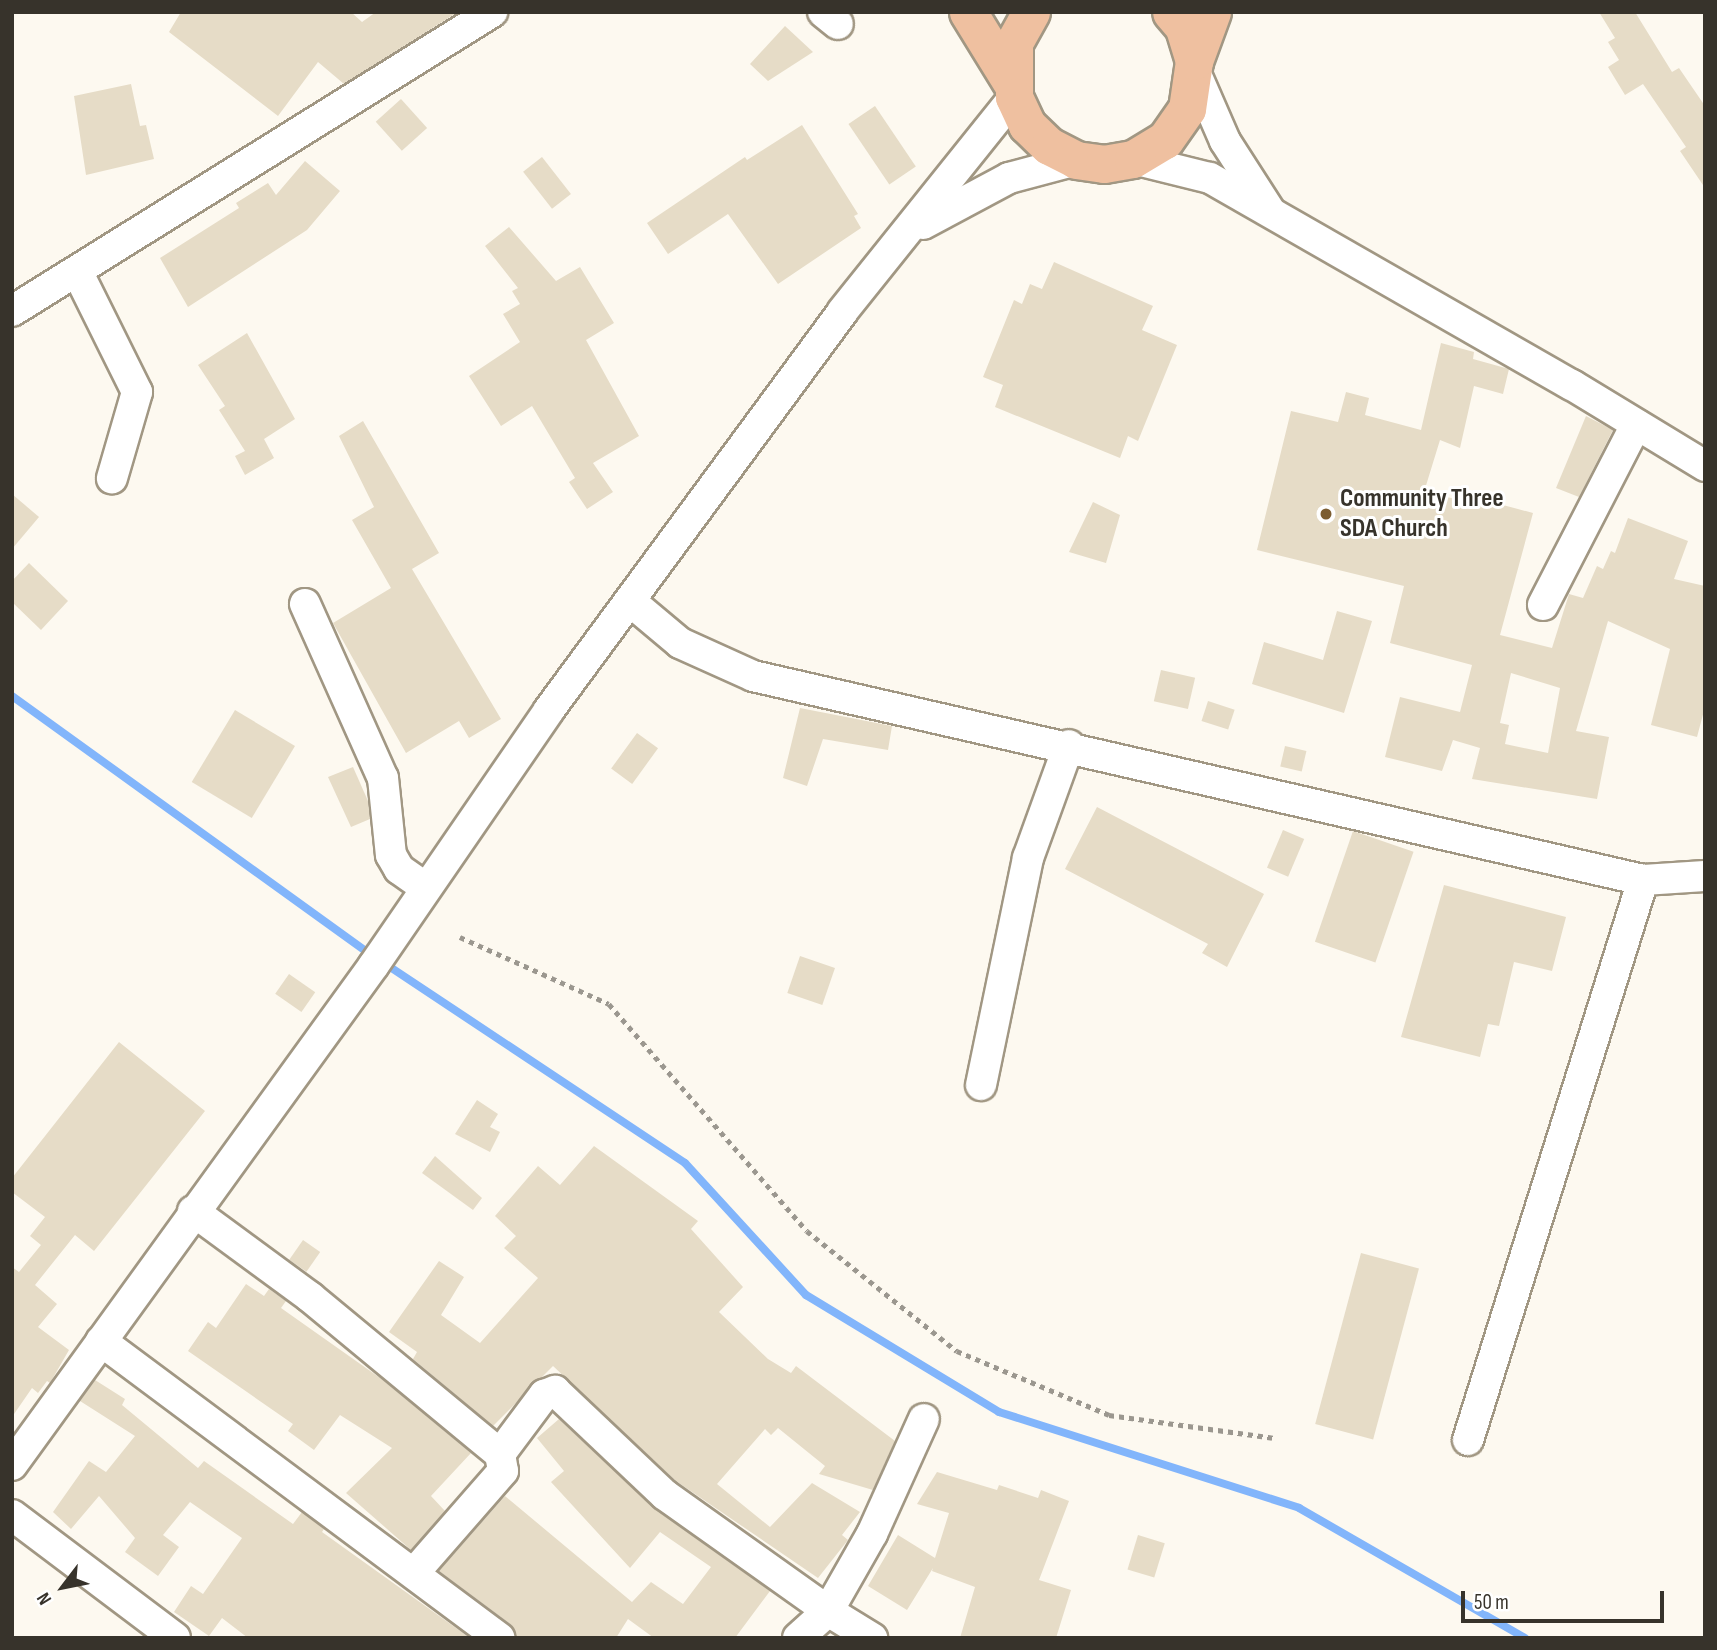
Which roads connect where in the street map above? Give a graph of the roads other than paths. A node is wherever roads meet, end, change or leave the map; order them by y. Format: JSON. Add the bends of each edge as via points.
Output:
{"nodes":[{"id":1,"x":492,"y":12,"type":"edge"},
{"id":2,"x":968,"y":12,"type":"edge"},
{"id":3,"x":1031,"y":12,"type":"edge"},
{"id":4,"x":1171,"y":12,"type":"edge"},
{"id":5,"x":1212,"y":12,"type":"edge"},
{"id":6,"x":1195,"y":66,"type":"junction"},
{"id":7,"x":1012,"y":90,"type":"junction"},
{"id":8,"x":1133,"y":159,"type":"junction"},
{"id":9,"x":1076,"y":160,"type":"junction"},
{"id":10,"x":1274,"y":217,"type":"junction"},
{"id":11,"x":911,"y":231,"type":"junction"},
{"id":12,"x":76,"y":271,"type":"junction"},
{"id":13,"x":12,"y":312,"type":"edge"},
{"id":14,"x":1636,"y":425,"type":"junction"},
{"id":15,"x":1705,"y":466,"type":"edge"},
{"id":16,"x":112,"y":478,"type":"dead end"},
{"id":17,"x":630,"y":601,"type":"junction"},
{"id":18,"x":305,"y":604,"type":"dead end"},
{"id":19,"x":1543,"y":605,"type":"dead end"},
{"id":20,"x":1069,"y":745,"type":"junction"},
{"id":21,"x":1705,"y":876,"type":"edge"},
{"id":22,"x":1643,"y":880,"type":"junction"},
{"id":23,"x":426,"y":888,"type":"junction"},
{"id":24,"x":981,"y":1085,"type":"dead end"},
{"id":25,"x":193,"y":1211,"type":"junction"},
{"id":26,"x":101,"y":1341,"type":"junction"},
{"id":27,"x":924,"y":1419,"type":"dead end"},
{"id":28,"x":1468,"y":1440,"type":"dead end"},
{"id":29,"x":500,"y":1454,"type":"junction"},
{"id":30,"x":12,"y":1465,"type":"edge"},
{"id":31,"x":12,"y":1515,"type":"edge"},
{"id":32,"x":414,"y":1573,"type":"junction"},
{"id":33,"x":828,"y":1611,"type":"junction"},
{"id":34,"x":175,"y":1638,"type":"edge"},
{"id":35,"x":500,"y":1638,"type":"edge"},
{"id":36,"x":798,"y":1638,"type":"edge"},
{"id":37,"x":872,"y":1638,"type":"edge"}],
"edges":[{"from":1,"to":12,"type":"street"},
{"from":2,"to":7,"type":"main road"},
{"from":3,"to":7,"type":"main road","via":[[1014,43]]},
{"from":4,"to":6,"type":"main road","via":[[1183,26]]},
{"from":5,"to":6,"type":"main road"},
{"from":6,"to":8,"type":"main road","via":[[1187,109],[1166,140]]},
{"from":6,"to":10,"type":"street","via":[[1225,141]]},
{"from":7,"to":9,"type":"main road","via":[[1027,125],[1049,146]]},
{"from":7,"to":11,"type":"street"},
{"from":8,"to":9,"type":"main road","via":[[1104,164]]},
{"from":8,"to":10,"type":"street","via":[[1210,178]]},
{"from":9,"to":11,"type":"street","via":[[1009,178]]},
{"from":10,"to":14,"type":"street"},
{"from":11,"to":17,"type":"street","via":[[842,312]]},
{"from":12,"to":13,"type":"street"},
{"from":12,"to":16,"type":"street","via":[[138,392]]},
{"from":14,"to":15,"type":"street"},
{"from":14,"to":19,"type":"street"},
{"from":17,"to":20,"type":"street","via":[[680,643],[753,676]]},
{"from":17,"to":23,"type":"street"},
{"from":18,"to":23,"type":"street","via":[[383,778],[391,855],[399,869]]},
{"from":20,"to":22,"type":"street"},
{"from":20,"to":24,"type":"street","via":[[1028,858]]},
{"from":21,"to":22,"type":"street"},
{"from":22,"to":28,"type":"street"},
{"from":23,"to":25,"type":"street"},
{"from":25,"to":26,"type":"street"},
{"from":25,"to":29,"type":"street","via":[[310,1297]]},
{"from":26,"to":30,"type":"street"},
{"from":26,"to":32,"type":"street"},
{"from":27,"to":33,"type":"street","via":[[873,1534]]},
{"from":29,"to":32,"type":"street","via":[[503,1471]]},
{"from":29,"to":33,"type":"street","via":[[544,1395],[555,1391],[665,1494]]},
{"from":31,"to":34,"type":"street"},
{"from":32,"to":35,"type":"street"},
{"from":33,"to":36,"type":"street"},
{"from":33,"to":37,"type":"street"}]}
